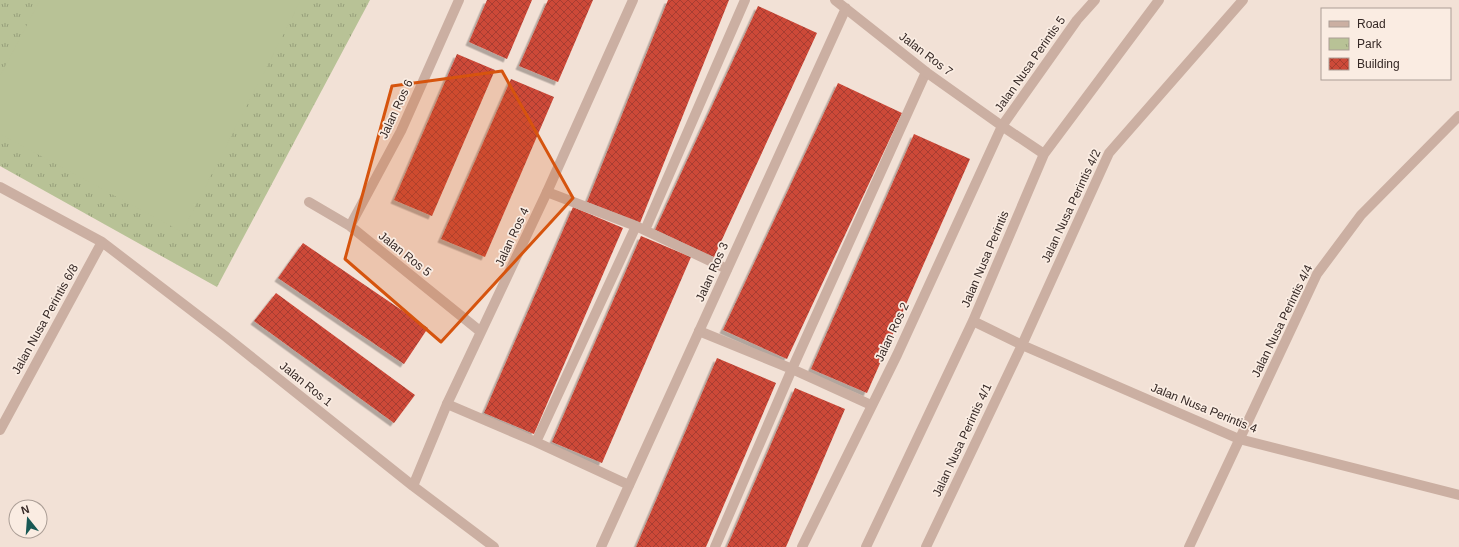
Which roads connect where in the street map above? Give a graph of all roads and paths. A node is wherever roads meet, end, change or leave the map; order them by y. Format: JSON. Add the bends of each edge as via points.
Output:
{"nodes":[{"id":1,"x":459,"y":0,"type":"edge"},
{"id":2,"x":633,"y":0,"type":"edge"},
{"id":3,"x":745,"y":0,"type":"edge"},
{"id":4,"x":835,"y":0,"type":"edge"},
{"id":5,"x":1095,"y":0,"type":"edge"},
{"id":6,"x":1159,"y":0,"type":"edge"},
{"id":7,"x":1243,"y":0,"type":"edge"},
{"id":8,"x":846,"y":8,"type":"junction"},
{"id":9,"x":926,"y":72,"type":"junction"},
{"id":10,"x":1459,"y":117,"type":"edge"},
{"id":11,"x":1002,"y":126,"type":"junction"},
{"id":12,"x":1044,"y":154,"type":"junction"},
{"id":13,"x":0,"y":187,"type":"edge"},
{"id":14,"x":547,"y":192,"type":"junction"},
{"id":15,"x":309,"y":202,"type":"dead end"},
{"id":16,"x":350,"y":226,"type":"junction"},
{"id":17,"x":641,"y":228,"type":"junction"},
{"id":18,"x":102,"y":242,"type":"junction"},
{"id":19,"x":727,"y":269,"type":"junction"},
{"id":20,"x":973,"y":321,"type":"junction"},
{"id":21,"x":699,"y":331,"type":"junction"},
{"id":22,"x":481,"y":332,"type":"junction"},
{"id":23,"x":1022,"y":345,"type":"junction"},
{"id":24,"x":792,"y":369,"type":"junction"},
{"id":25,"x":447,"y":404,"type":"junction"},
{"id":26,"x":871,"y":405,"type":"junction"},
{"id":27,"x":0,"y":430,"type":"edge"},
{"id":28,"x":1239,"y":439,"type":"junction"},
{"id":29,"x":536,"y":442,"type":"junction"},
{"id":30,"x":629,"y":485,"type":"junction"},
{"id":31,"x":413,"y":486,"type":"junction"},
{"id":32,"x":1459,"y":495,"type":"edge"},
{"id":33,"x":494,"y":547,"type":"edge"},
{"id":34,"x":601,"y":547,"type":"edge"},
{"id":35,"x":715,"y":547,"type":"edge"},
{"id":36,"x":802,"y":547,"type":"edge"},
{"id":37,"x":866,"y":547,"type":"edge"},
{"id":38,"x":926,"y":547,"type":"edge"},
{"id":39,"x":1189,"y":547,"type":"edge"}],
"edges":[{"from":1,"to":16,"type":"street","name":"Jalan Ros 6","via":[[401,131]]},
{"from":2,"to":14,"type":"street","name":"Jalan Ros 4"},
{"from":3,"to":17,"type":"street"},
{"from":4,"to":8,"type":"street","name":"Jalan Ros 7"},
{"from":5,"to":11,"type":"street","name":"Jalan Nusa Perintis 5","via":[[1077,20]]},
{"from":6,"to":12,"type":"street","name":"Jalan Nusa Perintis"},
{"from":7,"to":23,"type":"street","name":"Jalan Nusa Perintis 4/2","via":[[1109,153]]},
{"from":8,"to":9,"type":"street","name":"Jalan Ros 7"},
{"from":8,"to":19,"type":"street","name":"Jalan Ros 3"},
{"from":9,"to":11,"type":"street","name":"Jalan Ros 7"},
{"from":9,"to":24,"type":"street"},
{"from":10,"to":28,"type":"street","name":"Jalan Nusa Perintis 4/4","via":[[1361,215],[1317,274]]},
{"from":11,"to":12,"type":"street","name":"Jalan Ros 7"},
{"from":11,"to":26,"type":"street","name":"Jalan Ros 2","via":[[897,355]]},
{"from":12,"to":20,"type":"street","name":"Jalan Nusa Perintis"},
{"from":13,"to":18,"type":"street","name":"Jalan Ros 1"},
{"from":14,"to":17,"type":"street"},
{"from":14,"to":22,"type":"street","name":"Jalan Ros 4"},
{"from":15,"to":16,"type":"street","name":"Jalan Ros 5"},
{"from":16,"to":22,"type":"street","name":"Jalan Ros 5"},
{"from":17,"to":19,"type":"street"},
{"from":17,"to":29,"type":"street"},
{"from":18,"to":27,"type":"street","name":"Jalan Nusa Perintis 6/8"},
{"from":18,"to":31,"type":"street","name":"Jalan Ros 1"},
{"from":19,"to":21,"type":"street","name":"Jalan Ros 3"},
{"from":20,"to":23,"type":"street","name":"Jalan Nusa Perintis 4"},
{"from":20,"to":37,"type":"street","name":"Jalan Nusa Perintis"},
{"from":21,"to":24,"type":"street"},
{"from":21,"to":30,"type":"street","name":"Jalan Ros 3"},
{"from":22,"to":25,"type":"street","name":"Jalan Ros 4"},
{"from":23,"to":28,"type":"street","name":"Jalan Nusa Perintis 4"},
{"from":23,"to":38,"type":"street","name":"Jalan Nusa Perintis 4/1"},
{"from":24,"to":26,"type":"street"},
{"from":24,"to":35,"type":"street"},
{"from":25,"to":29,"type":"street"},
{"from":25,"to":31,"type":"street","name":"Jalan Ros 4"},
{"from":26,"to":36,"type":"street","name":"Jalan Ros 2"},
{"from":28,"to":32,"type":"street","name":"Jalan Nusa Perintis 4"},
{"from":28,"to":39,"type":"street","name":"Jalan Nusa Perintis 4/4"},
{"from":29,"to":30,"type":"street"},
{"from":30,"to":34,"type":"street","name":"Jalan Ros 3"},
{"from":31,"to":33,"type":"street","name":"Jalan Ros 1"}]}
